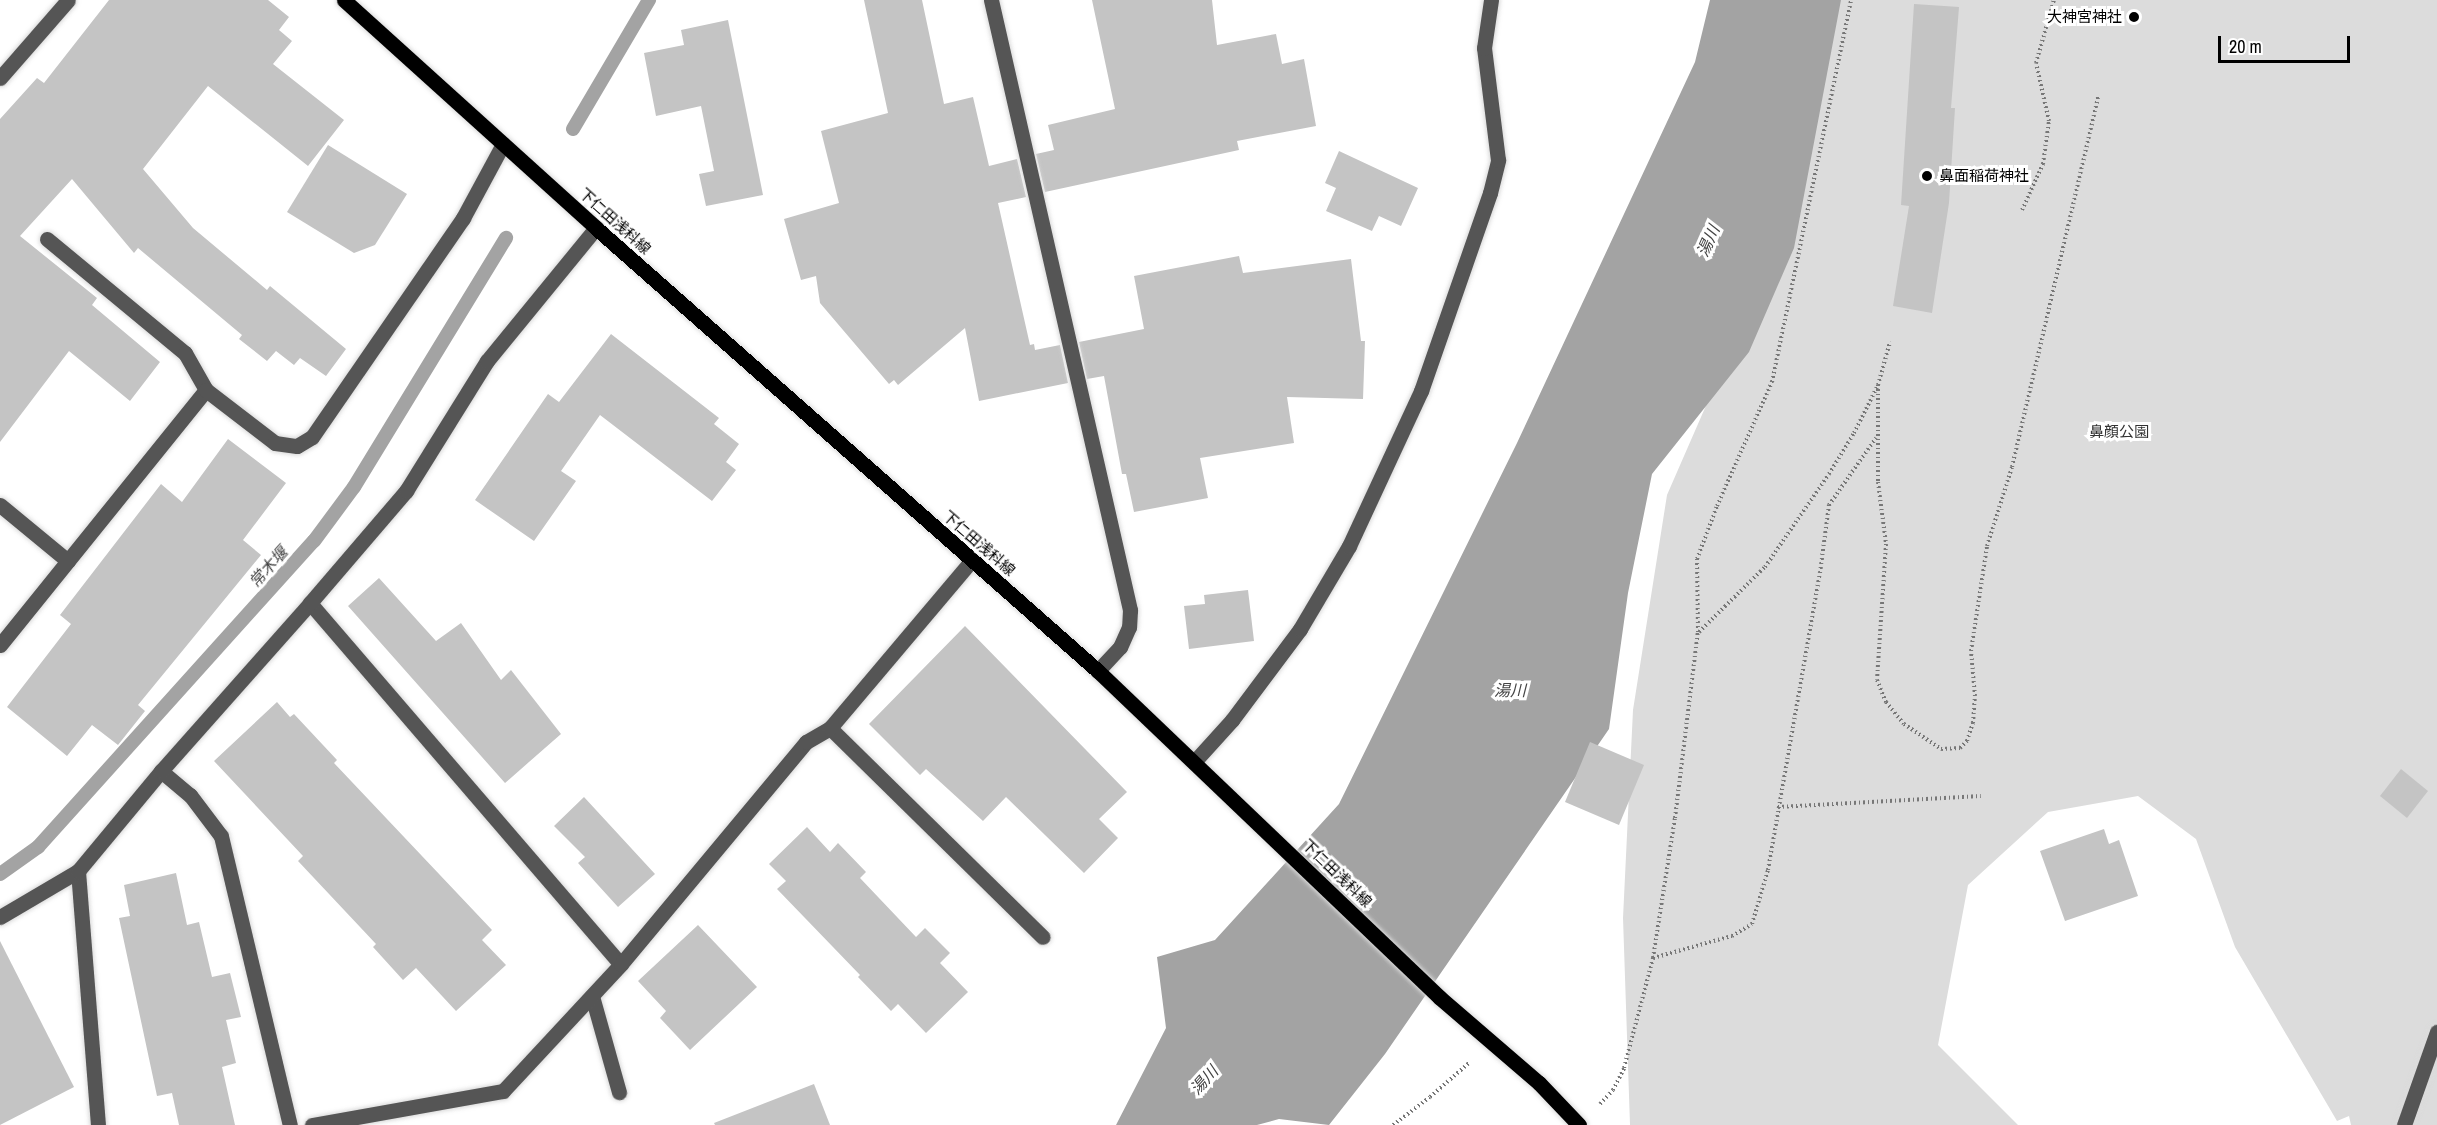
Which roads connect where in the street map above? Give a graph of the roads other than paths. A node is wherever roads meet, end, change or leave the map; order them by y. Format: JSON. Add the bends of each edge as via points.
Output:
{"nodes":[{"id":1,"x":68,"y":0,"type":"edge"},
{"id":2,"x":344,"y":0,"type":"edge"},
{"id":3,"x":991,"y":0,"type":"edge"},
{"id":4,"x":1491,"y":0,"type":"edge"},
{"id":5,"x":0,"y":78,"type":"edge"},
{"id":6,"x":509,"y":149,"type":"junction"},
{"id":7,"x":596,"y":228,"type":"junction"},
{"id":8,"x":47,"y":238,"type":"dead end"},
{"id":9,"x":206,"y":390,"type":"junction"},
{"id":10,"x":0,"y":505,"type":"edge"},
{"id":11,"x":68,"y":561,"type":"junction"},
{"id":12,"x":971,"y":561,"type":"junction"},
{"id":13,"x":310,"y":603,"type":"junction"},
{"id":14,"x":0,"y":645,"type":"edge"},
{"id":15,"x":1098,"y":671,"type":"junction"},
{"id":16,"x":830,"y":728,"type":"junction"},
{"id":17,"x":1194,"y":762,"type":"junction"},
{"id":18,"x":161,"y":771,"type":"junction"},
{"id":19,"x":78,"y":871,"type":"junction"},
{"id":20,"x":0,"y":917,"type":"edge"},
{"id":21,"x":1043,"y":937,"type":"dead end"},
{"id":22,"x":621,"y":964,"type":"junction"},
{"id":23,"x":592,"y":996,"type":"junction"},
{"id":24,"x":2437,"y":1032,"type":"edge"},
{"id":25,"x":619,"y":1092,"type":"dead end"},
{"id":26,"x":1578,"y":1123,"type":"edge"},
{"id":27,"x":99,"y":1125,"type":"edge"},
{"id":28,"x":290,"y":1125,"type":"edge"},
{"id":29,"x":312,"y":1125,"type":"edge"},
{"id":30,"x":2404,"y":1125,"type":"edge"}],
"edges":[{"from":1,"to":5,"type":"street"},
{"from":2,"to":6,"type":"main road","name":"下仁田浅科線"},
{"from":3,"to":15,"type":"street","via":[[1130,610],[1129,627],[1120,647]]},
{"from":4,"to":17,"type":"street","via":[[1484,48],[1498,160],[1421,391],[1348,546],[1300,629],[1232,720]]},
{"from":6,"to":7,"type":"main road","name":"下仁田浅科線"},
{"from":6,"to":9,"type":"street","via":[[312,437],[297,446],[275,443]]},
{"from":7,"to":12,"type":"main road","name":"下仁田浅科線"},
{"from":7,"to":13,"type":"street","via":[[486,361],[406,491]]},
{"from":8,"to":9,"type":"street","via":[[185,353]]},
{"from":9,"to":11,"type":"street"},
{"from":10,"to":11,"type":"street"},
{"from":11,"to":14,"type":"street"},
{"from":12,"to":15,"type":"main road","name":"下仁田浅科線"},
{"from":12,"to":16,"type":"street"},
{"from":13,"to":18,"type":"street"},
{"from":13,"to":22,"type":"street"},
{"from":15,"to":17,"type":"main road","name":"下仁田浅科線"},
{"from":16,"to":21,"type":"street"},
{"from":16,"to":22,"type":"street","via":[[806,742]]},
{"from":17,"to":26,"type":"main road","name":"下仁田浅科線","via":[[1439,997],[1539,1083]]},
{"from":18,"to":19,"type":"street"},
{"from":18,"to":28,"type":"street","via":[[190,795],[220,836]]},
{"from":19,"to":20,"type":"street"},
{"from":19,"to":27,"type":"street"},
{"from":22,"to":23,"type":"street"},
{"from":23,"to":25,"type":"street"},
{"from":23,"to":29,"type":"street","via":[[503,1091]]},
{"from":24,"to":30,"type":"street"}]}
